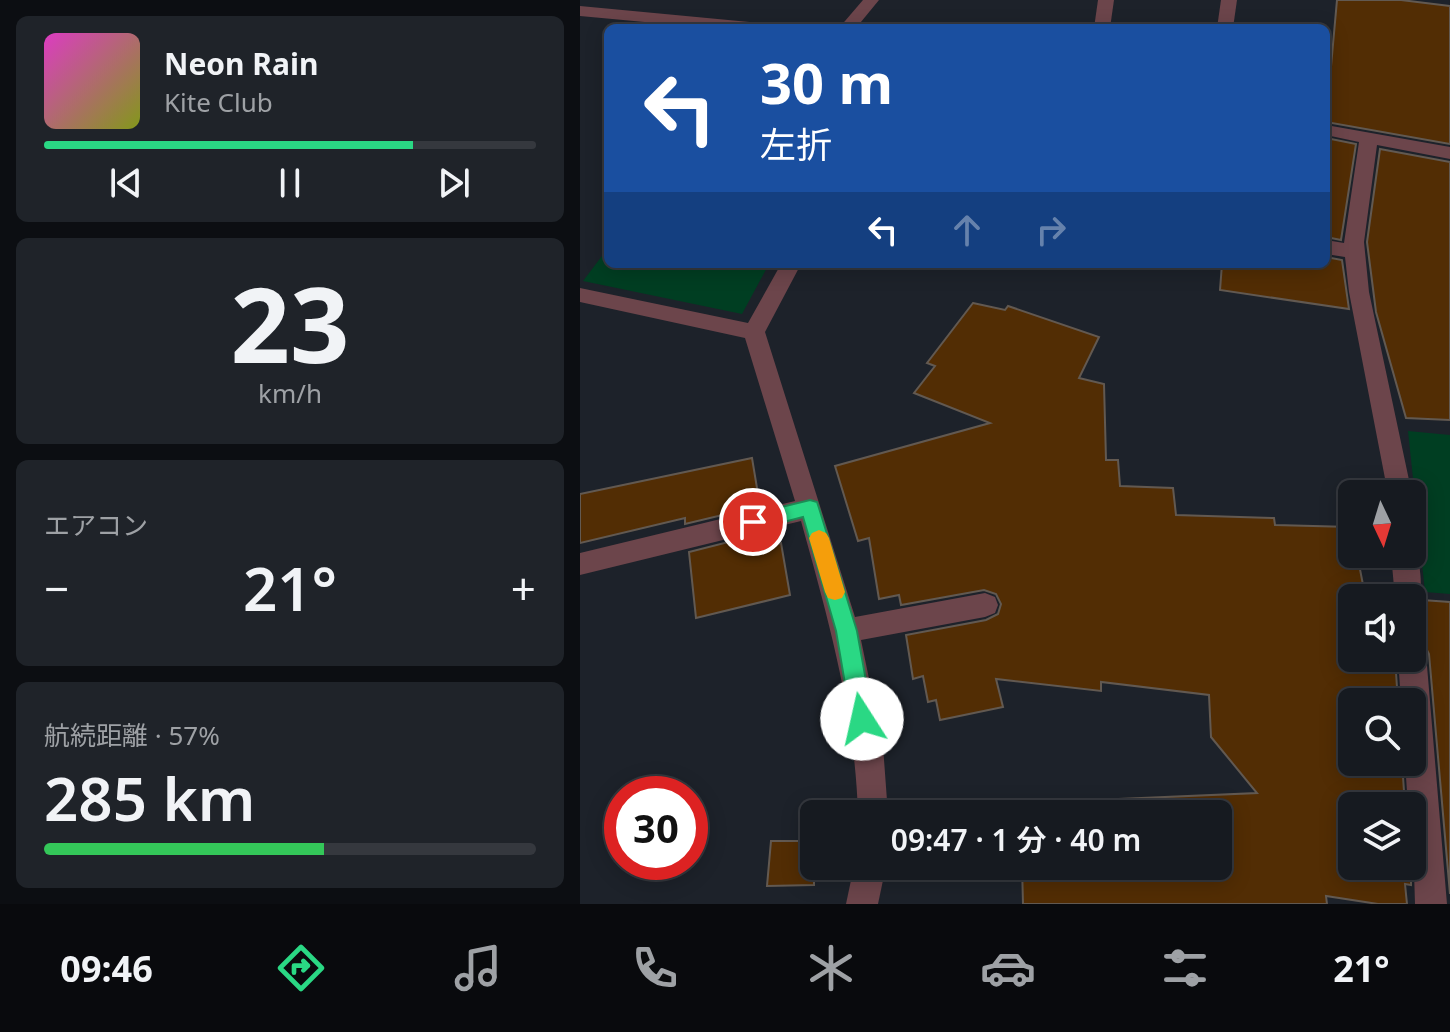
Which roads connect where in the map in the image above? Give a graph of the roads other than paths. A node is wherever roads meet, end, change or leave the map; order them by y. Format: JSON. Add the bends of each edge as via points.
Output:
{"nodes":[{"id":1,"x":871,"y":0,"type":"edge"},
{"id":2,"x":1106,"y":0,"type":"edge"},
{"id":3,"x":1229,"y":0,"type":"edge"},
{"id":4,"x":580,"y":11,"type":"edge"},
{"id":5,"x":718,"y":24,"type":"edge"},
{"id":6,"x":850,"y":24,"type":"edge"},
{"id":7,"x":1103,"y":24,"type":"edge"},
{"id":8,"x":1226,"y":24,"type":"edge"},
{"id":9,"x":1330,"y":131,"type":"edge"},
{"id":10,"x":1369,"y":138,"type":"junction"},
{"id":11,"x":1450,"y":153,"type":"edge"},
{"id":12,"x":1330,"y":248,"type":"edge"},
{"id":13,"x":1355,"y":252,"type":"junction"},
{"id":14,"x":789,"y":268,"type":"edge"},
{"id":15,"x":580,"y":295,"type":"edge"},
{"id":16,"x":754,"y":332,"type":"junction"},
{"id":17,"x":1397,"y":480,"type":"edge"},
{"id":18,"x":810,"y":508,"type":"junction"},
{"id":19,"x":580,"y":564,"type":"edge"},
{"id":20,"x":985,"y":605,"type":"dead end"},
{"id":21,"x":846,"y":631,"type":"junction"},
{"id":22,"x":1413,"y":672,"type":"edge"},
{"id":23,"x":873,"y":800,"type":"edge"},
{"id":24,"x":867,"y":880,"type":"edge"},
{"id":25,"x":862,"y":904,"type":"edge"},
{"id":26,"x":1431,"y":904,"type":"edge"}],
"edges":[{"from":1,"to":6,"type":"street"},
{"from":2,"to":7,"type":"street"},
{"from":3,"to":8,"type":"street"},
{"from":4,"to":5,"type":"street"},
{"from":9,"to":10,"type":"street"},
{"from":10,"to":11,"type":"street"},
{"from":10,"to":13,"type":"street"},
{"from":12,"to":13,"type":"street"},
{"from":13,"to":17,"type":"street"},
{"from":14,"to":16,"type":"street"},
{"from":15,"to":16,"type":"street"},
{"from":16,"to":18,"type":"street"},
{"from":18,"to":19,"type":"street"},
{"from":18,"to":21,"type":"street"},
{"from":20,"to":21,"type":"street"},
{"from":21,"to":23,"type":"street"},
{"from":22,"to":26,"type":"street"},
{"from":24,"to":25,"type":"street"}]}
